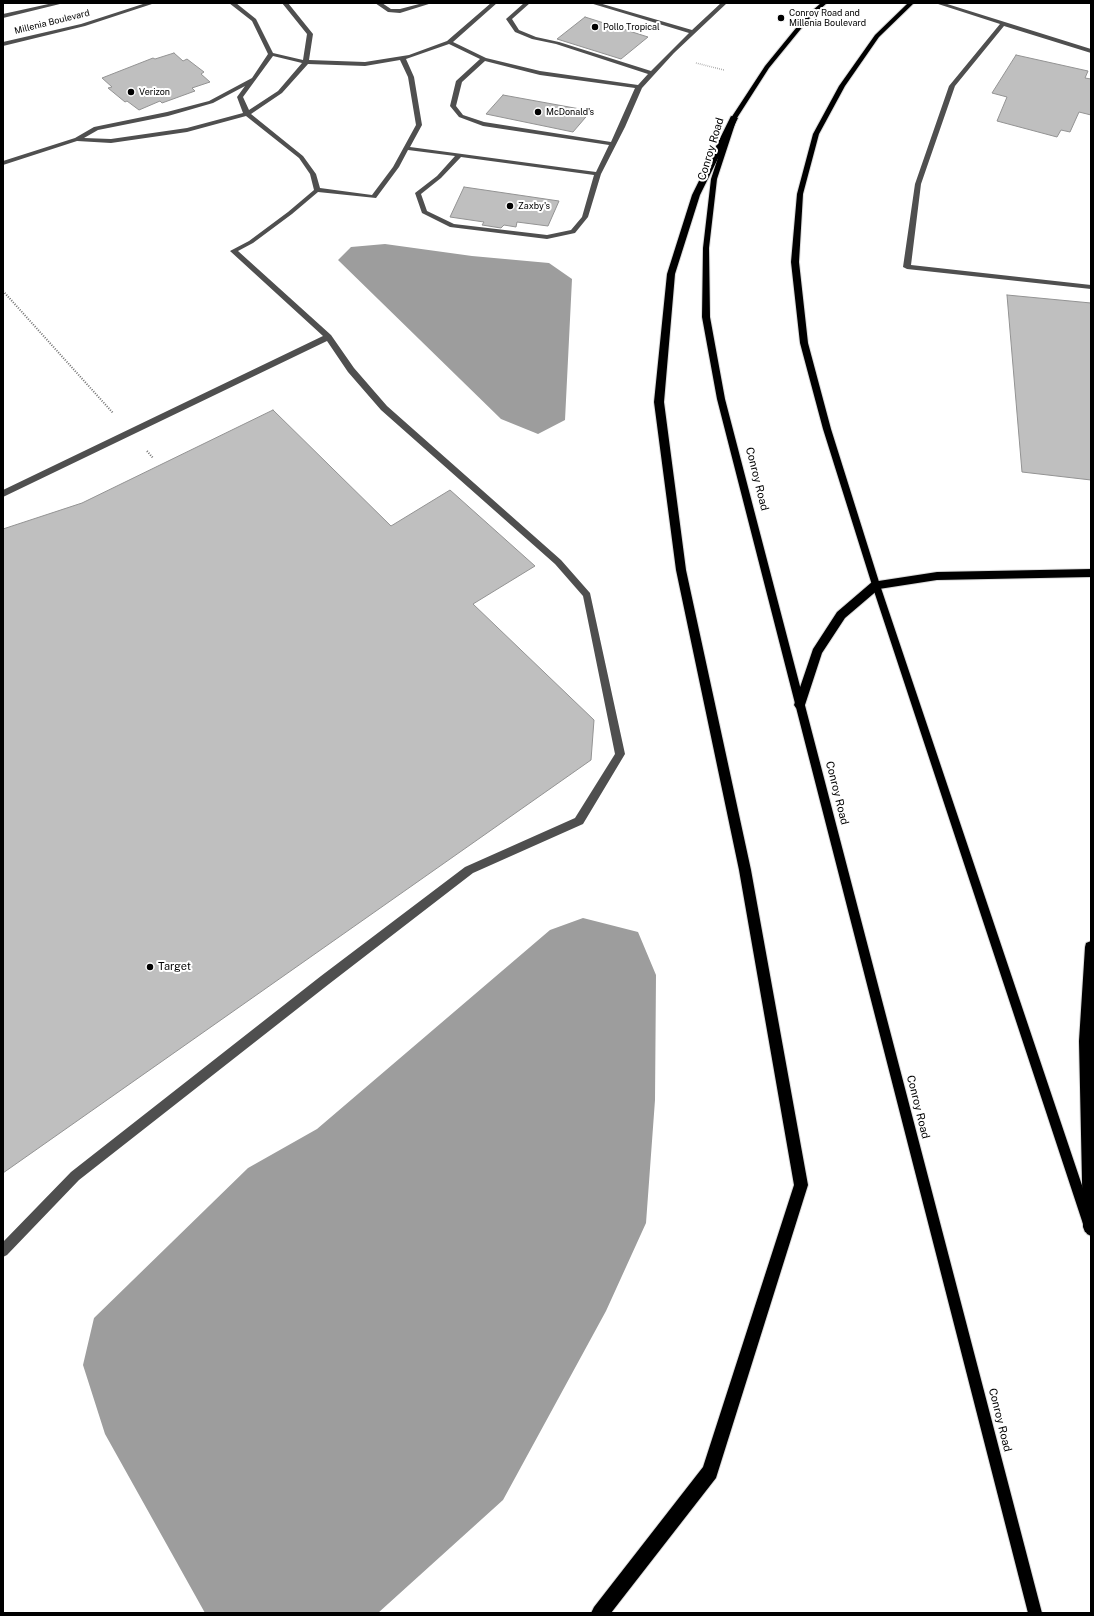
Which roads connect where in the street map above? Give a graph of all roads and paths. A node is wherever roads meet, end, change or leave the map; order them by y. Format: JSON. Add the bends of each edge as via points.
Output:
{"nodes":[{"id":1,"x":60,"y":3,"type":"edge"},
{"id":2,"x":152,"y":3,"type":"edge"},
{"id":3,"x":232,"y":3,"type":"edge"},
{"id":4,"x":285,"y":3,"type":"edge"},
{"id":5,"x":378,"y":3,"type":"edge"},
{"id":6,"x":428,"y":3,"type":"edge"},
{"id":7,"x":494,"y":3,"type":"edge"},
{"id":8,"x":527,"y":3,"type":"edge"},
{"id":9,"x":593,"y":3,"type":"edge"},
{"id":10,"x":824,"y":3,"type":"edge"},
{"id":11,"x":911,"y":3,"type":"edge"},
{"id":12,"x":938,"y":3,"type":"edge"},
{"id":13,"x":719,"y":5,"type":"edge"},
{"id":14,"x":3,"y":16,"type":"edge"},
{"id":15,"x":1002,"y":25,"type":"junction"},
{"id":16,"x":693,"y":32,"type":"junction"},
{"id":17,"x":448,"y":42,"type":"junction"},
{"id":18,"x":3,"y":44,"type":"edge"},
{"id":19,"x":1091,"y":52,"type":"edge"},
{"id":20,"x":272,"y":54,"type":"junction"},
{"id":21,"x":402,"y":58,"type":"junction"},
{"id":22,"x":484,"y":59,"type":"junction"},
{"id":23,"x":306,"y":62,"type":"junction"},
{"id":24,"x":652,"y":73,"type":"junction"},
{"id":25,"x":254,"y":78,"type":"junction"},
{"id":26,"x":639,"y":87,"type":"junction"},
{"id":27,"x":247,"y":114,"type":"junction"},
{"id":28,"x":734,"y":118,"type":"junction"},
{"id":29,"x":77,"y":139,"type":"junction"},
{"id":30,"x":613,"y":144,"type":"junction"},
{"id":31,"x":407,"y":148,"type":"junction"},
{"id":32,"x":460,"y":155,"type":"junction"},
{"id":33,"x":3,"y":163,"type":"edge"},
{"id":34,"x":598,"y":174,"type":"junction"},
{"id":35,"x":317,"y":190,"type":"junction"},
{"id":36,"x":1091,"y":287,"type":"edge"},
{"id":37,"x":3,"y":291,"type":"edge"},
{"id":38,"x":328,"y":337,"type":"junction"},
{"id":39,"x":131,"y":432,"type":"junction"},
{"id":40,"x":153,"y":458,"type":"dead end"},
{"id":41,"x":3,"y":494,"type":"edge"},
{"id":42,"x":1091,"y":573,"type":"edge"},
{"id":43,"x":876,"y":585,"type":"junction"},
{"id":44,"x":800,"y":705,"type":"junction"},
{"id":45,"x":1091,"y":947,"type":"edge"},
{"id":46,"x":1090,"y":1229,"type":"edge"},
{"id":47,"x":3,"y":1251,"type":"edge"},
{"id":48,"x":600,"y":1613,"type":"edge"},
{"id":49,"x":1035,"y":1613,"type":"edge"}],
"edges":[{"from":1,"to":14,"type":"street","name":"Millenia Boulevard"},
{"from":2,"to":18,"type":"street","name":"Millenia Boulevard","via":[[83,25]]},
{"from":3,"to":20,"type":"street","via":[[254,20]]},
{"from":4,"to":23,"type":"street","via":[[310,34]]},
{"from":5,"to":6,"type":"street","via":[[390,11],[400,11]]},
{"from":7,"to":17,"type":"street"},
{"from":8,"to":24,"type":"street","via":[[509,19],[517,31]]},
{"from":9,"to":16,"type":"street"},
{"from":10,"to":28,"type":"main road","name":"Conroy Road","via":[[807,18],[767,67]]},
{"from":11,"to":43,"type":"main road","via":[[877,36],[842,86],[816,134],[800,194],[795,262],[804,343],[827,429]]},
{"from":12,"to":15,"type":"street"},
{"from":13,"to":16,"type":"street"},
{"from":15,"to":19,"type":"street"},
{"from":15,"to":36,"type":"street","via":[[952,86],[918,184],[907,267]]},
{"from":16,"to":24,"type":"street"},
{"from":17,"to":21,"type":"street"},
{"from":17,"to":22,"type":"street"},
{"from":20,"to":23,"type":"street"},
{"from":20,"to":25,"type":"street"},
{"from":21,"to":23,"type":"street","via":[[365,64]]},
{"from":21,"to":31,"type":"street","via":[[411,77],[419,125]]},
{"from":22,"to":26,"type":"street","via":[[540,73]]},
{"from":22,"to":30,"type":"street","via":[[458,81],[453,106],[461,116],[483,124]]},
{"from":23,"to":27,"type":"street","via":[[280,92]]},
{"from":24,"to":26,"type":"street"},
{"from":25,"to":27,"type":"street","via":[[240,97]]},
{"from":25,"to":29,"type":"street","via":[[212,102],[168,114],[96,128]]},
{"from":26,"to":30,"type":"street"},
{"from":27,"to":29,"type":"street","via":[[187,130],[111,141]]},
{"from":27,"to":35,"type":"street","via":[[301,157],[313,174]]},
{"from":28,"to":44,"type":"main road","name":"Conroy Road","via":[[714,179],[706,248],[706,317],[722,399]]},
{"from":28,"to":48,"type":"highway","via":[[696,195],[671,274],[659,402],[680,570],[745,870],[801,1185],[710,1472]]},
{"from":29,"to":33,"type":"street"},
{"from":30,"to":34,"type":"street"},
{"from":31,"to":32,"type":"street"},
{"from":31,"to":35,"type":"street","via":[[374,197]]},
{"from":32,"to":34,"type":"street"},
{"from":32,"to":34,"type":"street","via":[[439,177],[418,193],[424,212],[452,226],[547,237],[572,232],[585,216]]},
{"from":35,"to":38,"type":"street","via":[[285,217],[233,251]]},
{"from":37,"to":39,"type":"path"},
{"from":38,"to":39,"type":"street"},
{"from":38,"to":47,"type":"street","via":[[351,370],[384,408],[558,562],[587,595],[620,754],[579,821],[470,870],[75,1176]]},
{"from":39,"to":40,"type":"path"},
{"from":39,"to":41,"type":"street"},
{"from":42,"to":43,"type":"highway","via":[[937,576]]},
{"from":43,"to":44,"type":"highway","via":[[841,615],[817,652]]},
{"from":43,"to":46,"type":"main road"},
{"from":44,"to":49,"type":"main road","name":"Conroy Road"},
{"from":45,"to":46,"type":"highway","via":[[1086,1041]]}]}
